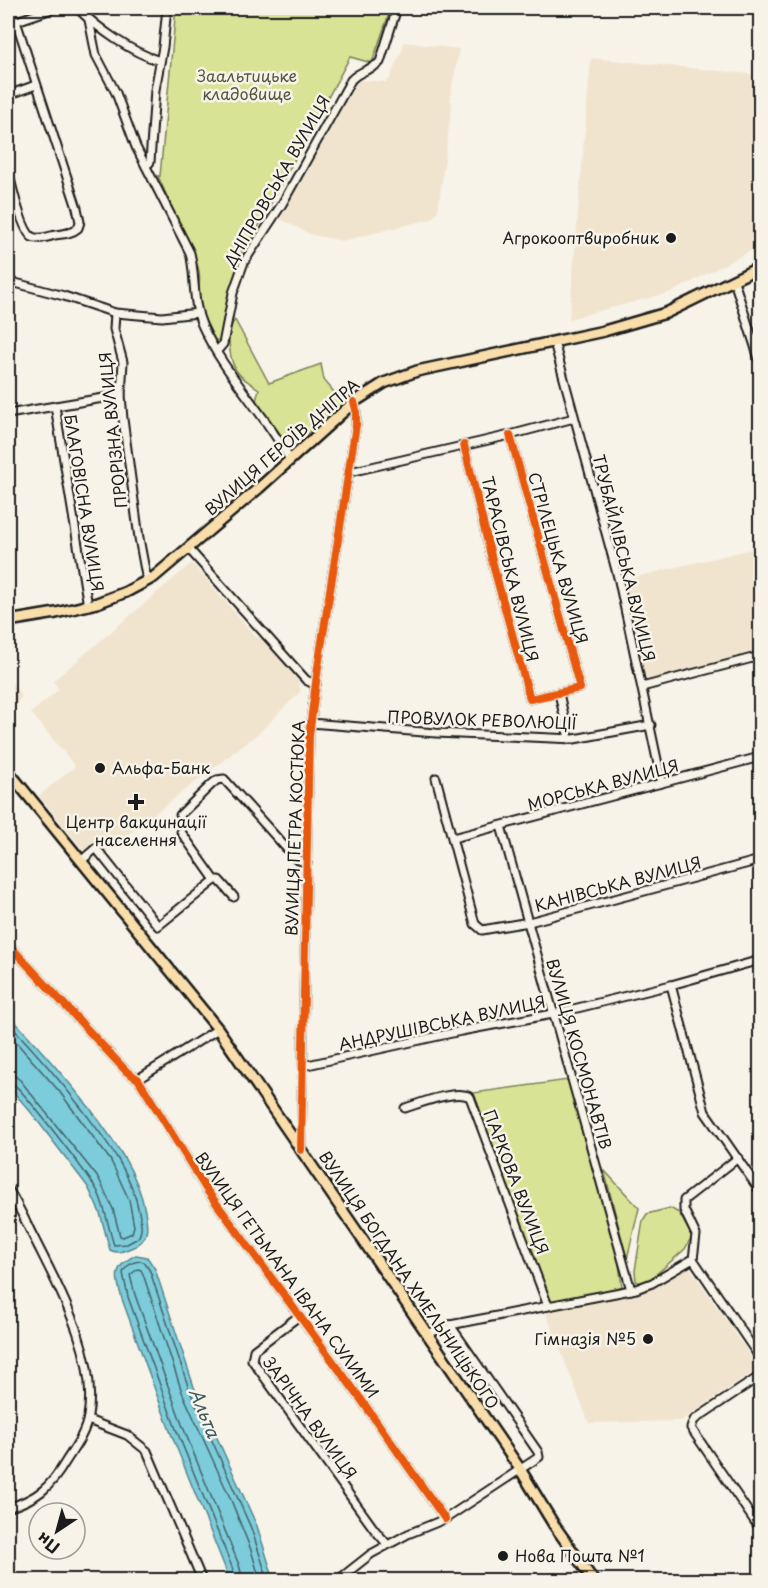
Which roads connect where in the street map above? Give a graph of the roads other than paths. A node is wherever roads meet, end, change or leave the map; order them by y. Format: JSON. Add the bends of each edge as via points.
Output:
{"nodes":[{"id":1,"x":55,"y":8,"type":"edge"},
{"id":2,"x":77,"y":8,"type":"edge"},
{"id":3,"x":167,"y":8,"type":"edge"},
{"id":4,"x":397,"y":8,"type":"edge"},
{"id":5,"x":89,"y":20,"type":"junction"},
{"id":6,"x":16,"y":21,"type":"junction"},
{"id":7,"x":8,"y":24,"type":"edge"},
{"id":8,"x":160,"y":61,"type":"junction"},
{"id":9,"x":36,"y":85,"type":"junction"},
{"id":10,"x":8,"y":95,"type":"edge"},
{"id":11,"x":146,"y":166,"type":"junction"},
{"id":12,"x":8,"y":170,"type":"edge"},
{"id":13,"x":760,"y":267,"type":"edge"},
{"id":14,"x":8,"y":281,"type":"edge"},
{"id":15,"x":734,"y":281,"type":"junction"},
{"id":16,"x":115,"y":313,"type":"junction"},
{"id":17,"x":198,"y":313,"type":"junction"},
{"id":18,"x":554,"y":342,"type":"junction"},
{"id":19,"x":217,"y":351,"type":"junction"},
{"id":20,"x":760,"y":362,"type":"edge"},
{"id":21,"x":121,"y":395,"type":"junction"},
{"id":22,"x":354,"y":402,"type":"junction"},
{"id":23,"x":55,"y":406,"type":"junction"},
{"id":24,"x":8,"y":414,"type":"edge"},
{"id":25,"x":574,"y":418,"type":"junction"},
{"id":26,"x":510,"y":435,"type":"junction"},
{"id":27,"x":464,"y":446,"type":"junction"},
{"id":28,"x":290,"y":460,"type":"junction"},
{"id":29,"x":350,"y":472,"type":"junction"},
{"id":30,"x":188,"y":548,"type":"junction"},
{"id":31,"x":147,"y":580,"type":"junction"},
{"id":32,"x":88,"y":606,"type":"junction"},
{"id":33,"x":8,"y":621,"type":"edge"},
{"id":34,"x":760,"y":657,"type":"edge"},
{"id":35,"x":315,"y":685,"type":"junction"},
{"id":36,"x":642,"y":687,"type":"junction"},
{"id":37,"x":559,"y":693,"type":"junction"},
{"id":38,"x":310,"y":723,"type":"junction"},
{"id":39,"x":651,"y":725,"type":"junction"},
{"id":40,"x":570,"y":739,"type":"junction"},
{"id":41,"x":760,"y":757,"type":"edge"},
{"id":42,"x":8,"y":771,"type":"edge"},
{"id":43,"x":436,"y":778,"type":"dead end"},
{"id":44,"x":662,"y":783,"type":"junction"},
{"id":45,"x":180,"y":815,"type":"dead end"},
{"id":46,"x":501,"y":826,"type":"junction"},
{"id":47,"x":181,"y":832,"type":"dead end"},
{"id":48,"x":453,"y":838,"type":"junction"},
{"id":49,"x":760,"y":860,"type":"edge"},
{"id":50,"x":81,"y":861,"type":"junction"},
{"id":51,"x":307,"y":863,"type":"junction"},
{"id":52,"x":215,"y":880,"type":"junction"},
{"id":53,"x":234,"y":897,"type":"dead end"},
{"id":54,"x":528,"y":922,"type":"junction"},
{"id":55,"x":8,"y":944,"type":"edge"},
{"id":56,"x":760,"y":960,"type":"edge"},
{"id":57,"x":672,"y":986,"type":"junction"},
{"id":58,"x":553,"y":1014,"type":"junction"},
{"id":59,"x":218,"y":1029,"type":"junction"},
{"id":60,"x":303,"y":1066,"type":"junction"},
{"id":61,"x":138,"y":1079,"type":"junction"},
{"id":62,"x":405,"y":1107,"type":"dead end"},
{"id":63,"x":301,"y":1150,"type":"junction"},
{"id":64,"x":738,"y":1158,"type":"junction"},
{"id":65,"x":8,"y":1190,"type":"edge"},
{"id":66,"x":760,"y":1191,"type":"edge"},
{"id":67,"x":693,"y":1259,"type":"junction"},
{"id":68,"x":631,"y":1290,"type":"junction"},
{"id":69,"x":548,"y":1306,"type":"junction"},
{"id":70,"x":298,"y":1316,"type":"junction"},
{"id":71,"x":450,"y":1326,"type":"junction"},
{"id":72,"x":427,"y":1334,"type":"junction"},
{"id":73,"x":760,"y":1358,"type":"edge"},
{"id":74,"x":760,"y":1376,"type":"edge"},
{"id":75,"x":88,"y":1420,"type":"junction"},
{"id":76,"x":520,"y":1469,"type":"junction"},
{"id":77,"x":8,"y":1508,"type":"edge"},
{"id":78,"x":445,"y":1519,"type":"junction"},
{"id":79,"x":760,"y":1529,"type":"edge"},
{"id":80,"x":387,"y":1544,"type":"junction"},
{"id":81,"x":202,"y":1581,"type":"edge"},
{"id":82,"x":338,"y":1581,"type":"edge"},
{"id":83,"x":593,"y":1581,"type":"edge"}],
"edges":[{"from":1,"to":6,"type":"street"},
{"from":2,"to":5,"type":"street"},
{"from":3,"to":8,"type":"street"},
{"from":4,"to":19,"type":"street","name":"ДНІПРОВСЬКА ВУЛИЦЯ","via":[[380,62],[351,80],[288,194],[244,262],[223,344]]},
{"from":5,"to":8,"type":"street"},
{"from":5,"to":11,"type":"street","via":[[96,55]]},
{"from":6,"to":7,"type":"street"},
{"from":6,"to":9,"type":"street"},
{"from":8,"to":11,"type":"street","via":[[150,162]]},
{"from":9,"to":10,"type":"street"},
{"from":9,"to":12,"type":"street","via":[[79,218],[76,231],[40,238],[30,235]]},
{"from":11,"to":17,"type":"street","via":[[190,253]]},
{"from":13,"to":15,"type":"main road","name":"ВУЛИЦЯ ГЕРОЇВ ДНІПРА"},
{"from":14,"to":16,"type":"street"},
{"from":15,"to":18,"type":"main road","name":"ВУЛИЦЯ ГЕРОЇВ ДНІПРА","via":[[666,313]]},
{"from":15,"to":20,"type":"street"},
{"from":16,"to":17,"type":"street"},
{"from":16,"to":21,"type":"street","name":"ПРОРІЗНА ВУЛИЦЯ","via":[[114,329],[123,362]]},
{"from":17,"to":19,"type":"street"},
{"from":18,"to":22,"type":"main road","name":"ВУЛИЦЯ ГЕРОЇВ ДНІПРА","via":[[417,371],[384,383]]},
{"from":18,"to":25,"type":"street","name":"ТРУБАЙЛІВСЬКА ВУЛИЦЯ"},
{"from":19,"to":28,"type":"street"},
{"from":21,"to":23,"type":"street","name":"БЛАГОВІСНА ВУЛИЦЯ"},
{"from":21,"to":31,"type":"street","name":"ПРОРІЗНА ВУЛИЦЯ"},
{"from":22,"to":28,"type":"main road","name":"ВУЛИЦЯ ГЕРОЇВ ДНІПРА"},
{"from":22,"to":29,"type":"street","name":"ВУЛИЦЯ ПЕТРА КОСТЮКА","via":[[356,425]]},
{"from":23,"to":24,"type":"street","name":"БЛАГОВІСНА ВУЛИЦЯ"},
{"from":23,"to":32,"type":"street","name":"БЛАГОВІСНА ВУЛИЦЯ"},
{"from":25,"to":26,"type":"street"},
{"from":25,"to":36,"type":"street","name":"ТРУБАЙЛІВСЬКА ВУЛИЦЯ","via":[[620,581]]},
{"from":26,"to":27,"type":"street"},
{"from":26,"to":37,"type":"street","name":"СТРІЛЕЦЬКА ВУЛИЦЯ","via":[[580,688]]},
{"from":27,"to":29,"type":"street"},
{"from":27,"to":37,"type":"street","name":"ТАРАСІВСЬКА ВУЛИЦЯ","via":[[530,699]]},
{"from":28,"to":30,"type":"main road","name":"ВУЛИЦЯ ГЕРОЇВ ДНІПРА"},
{"from":29,"to":35,"type":"street","name":"ВУЛИЦЯ ПЕТРА КОСТЮКА"},
{"from":30,"to":31,"type":"main road","name":"ВУЛИЦЯ ГЕРОЇВ ДНІПРА"},
{"from":30,"to":35,"type":"street","via":[[306,680]]},
{"from":31,"to":32,"type":"main road","name":"ВУЛИЦЯ ГЕРОЇВ ДНІПРА"},
{"from":32,"to":33,"type":"main road","name":"ВУЛИЦЯ ГЕРОЇВ ДНІПРА"},
{"from":34,"to":36,"type":"street"},
{"from":35,"to":38,"type":"street","name":"ВУЛИЦЯ ПЕТРА КОСТЮКА"},
{"from":36,"to":39,"type":"street","name":"ТРУБАЙЛІВСЬКА ВУЛИЦЯ"},
{"from":37,"to":40,"type":"street"},
{"from":38,"to":40,"type":"street","name":"ПРОВУЛОК РЕВОЛЮЦІЇ"},
{"from":38,"to":51,"type":"street","name":"ВУЛИЦЯ ПЕТРА КОСТЮКА"},
{"from":39,"to":40,"type":"street","name":"ПРОВУЛОК РЕВОЛЮЦІЇ"},
{"from":39,"to":44,"type":"street","name":"ТРУБАЙЛІВСЬКА ВУЛИЦЯ"},
{"from":41,"to":44,"type":"street","name":"МОРСЬКА ВУЛИЦЯ"},
{"from":42,"to":50,"type":"main road","name":"ВУЛИЦЯ БОГДАНА ХМЕЛЬНИЦЬКОГО"},
{"from":43,"to":48,"type":"street"},
{"from":44,"to":46,"type":"street","name":"МОРСЬКА ВУЛИЦЯ"},
{"from":45,"to":51,"type":"street","via":[[212,784],[224,779],[296,859]]},
{"from":46,"to":48,"type":"street","name":"МОРСЬКА ВУЛИЦЯ"},
{"from":46,"to":54,"type":"street","name":"ВУЛИЦЯ КОСМОНАВТІВ"},
{"from":47,"to":52,"type":"street"},
{"from":48,"to":54,"type":"street","name":"КАНІВСЬКА ВУЛИЦЯ","via":[[475,924],[482,930]]},
{"from":49,"to":54,"type":"street","name":"КАНІВСЬКА ВУЛИЦЯ"},
{"from":50,"to":52,"type":"street","via":[[96,848],[159,926]]},
{"from":50,"to":59,"type":"main road","name":"ВУЛИЦЯ БОГДАНА ХМЕЛЬНИЦЬКОГО"},
{"from":51,"to":60,"type":"street","name":"ВУЛИЦЯ ПЕТРА КОСТЮКА"},
{"from":52,"to":53,"type":"street"},
{"from":54,"to":58,"type":"street","name":"ВУЛИЦЯ КОСМОНАВТІВ"},
{"from":55,"to":61,"type":"street","name":"ВУЛИЦЯ ГЕТЬМАНА ІВАНА СУЛИМИ","via":[[127,1072]]},
{"from":56,"to":57,"type":"street","name":"АНДРУШІВСЬКА ВУЛИЦЯ"},
{"from":57,"to":58,"type":"street","name":"АНДРУШІВСЬКА ВУЛИЦЯ"},
{"from":57,"to":64,"type":"street","via":[[705,1112]]},
{"from":58,"to":60,"type":"street","name":"АНДРУШІВСЬКА ВУЛИЦЯ"},
{"from":58,"to":68,"type":"street","name":"ВУЛИЦЯ КОСМОНАВТІВ"},
{"from":59,"to":61,"type":"street"},
{"from":59,"to":63,"type":"main road","name":"ВУЛИЦЯ БОГДАНА ХМЕЛЬНИЦЬКОГО"},
{"from":60,"to":63,"type":"street","name":"ВУЛИЦЯ ПЕТРА КОСТЮКА"},
{"from":61,"to":70,"type":"street","name":"ВУЛИЦЯ ГЕТЬМАНА ІВАНА СУЛИМИ","via":[[208,1192]]},
{"from":62,"to":69,"type":"street","name":"ПАРКОВА ВУЛИЦЯ","via":[[463,1094],[470,1097]]},
{"from":63,"to":72,"type":"main road","name":"ВУЛИЦЯ БОГДАНА ХМЕЛЬНИЦЬКОГО"},
{"from":64,"to":66,"type":"street"},
{"from":64,"to":67,"type":"street","via":[[684,1200],[684,1210],[696,1235]]},
{"from":65,"to":75,"type":"street","via":[[80,1338],[90,1402]]},
{"from":67,"to":68,"type":"street","via":[[649,1285]]},
{"from":67,"to":73,"type":"street"},
{"from":68,"to":69,"type":"street"},
{"from":69,"to":71,"type":"street"},
{"from":70,"to":78,"type":"street","name":"ВУЛИЦЯ ГЕТЬМАНА ІВАНА СУЛИМИ"},
{"from":70,"to":80,"type":"street","name":"ЗАРІЧНА ВУЛИЦЯ","via":[[254,1350],[252,1360]]},
{"from":71,"to":72,"type":"street"},
{"from":71,"to":76,"type":"street","via":[[538,1452],[538,1459]]},
{"from":72,"to":76,"type":"main road","name":"ВУЛИЦЯ БОГДАНА ХМЕЛЬНИЦЬКОГО"},
{"from":74,"to":79,"type":"street","via":[[691,1425]]},
{"from":75,"to":77,"type":"street","via":[[50,1485]]},
{"from":75,"to":81,"type":"street","via":[[127,1435],[147,1451]]},
{"from":76,"to":78,"type":"street"},
{"from":76,"to":83,"type":"main road","name":"ВУЛИЦЯ БОГДАНА ХМЕЛЬНИЦЬКОГО"},
{"from":78,"to":80,"type":"street"},
{"from":80,"to":82,"type":"street"}]}
